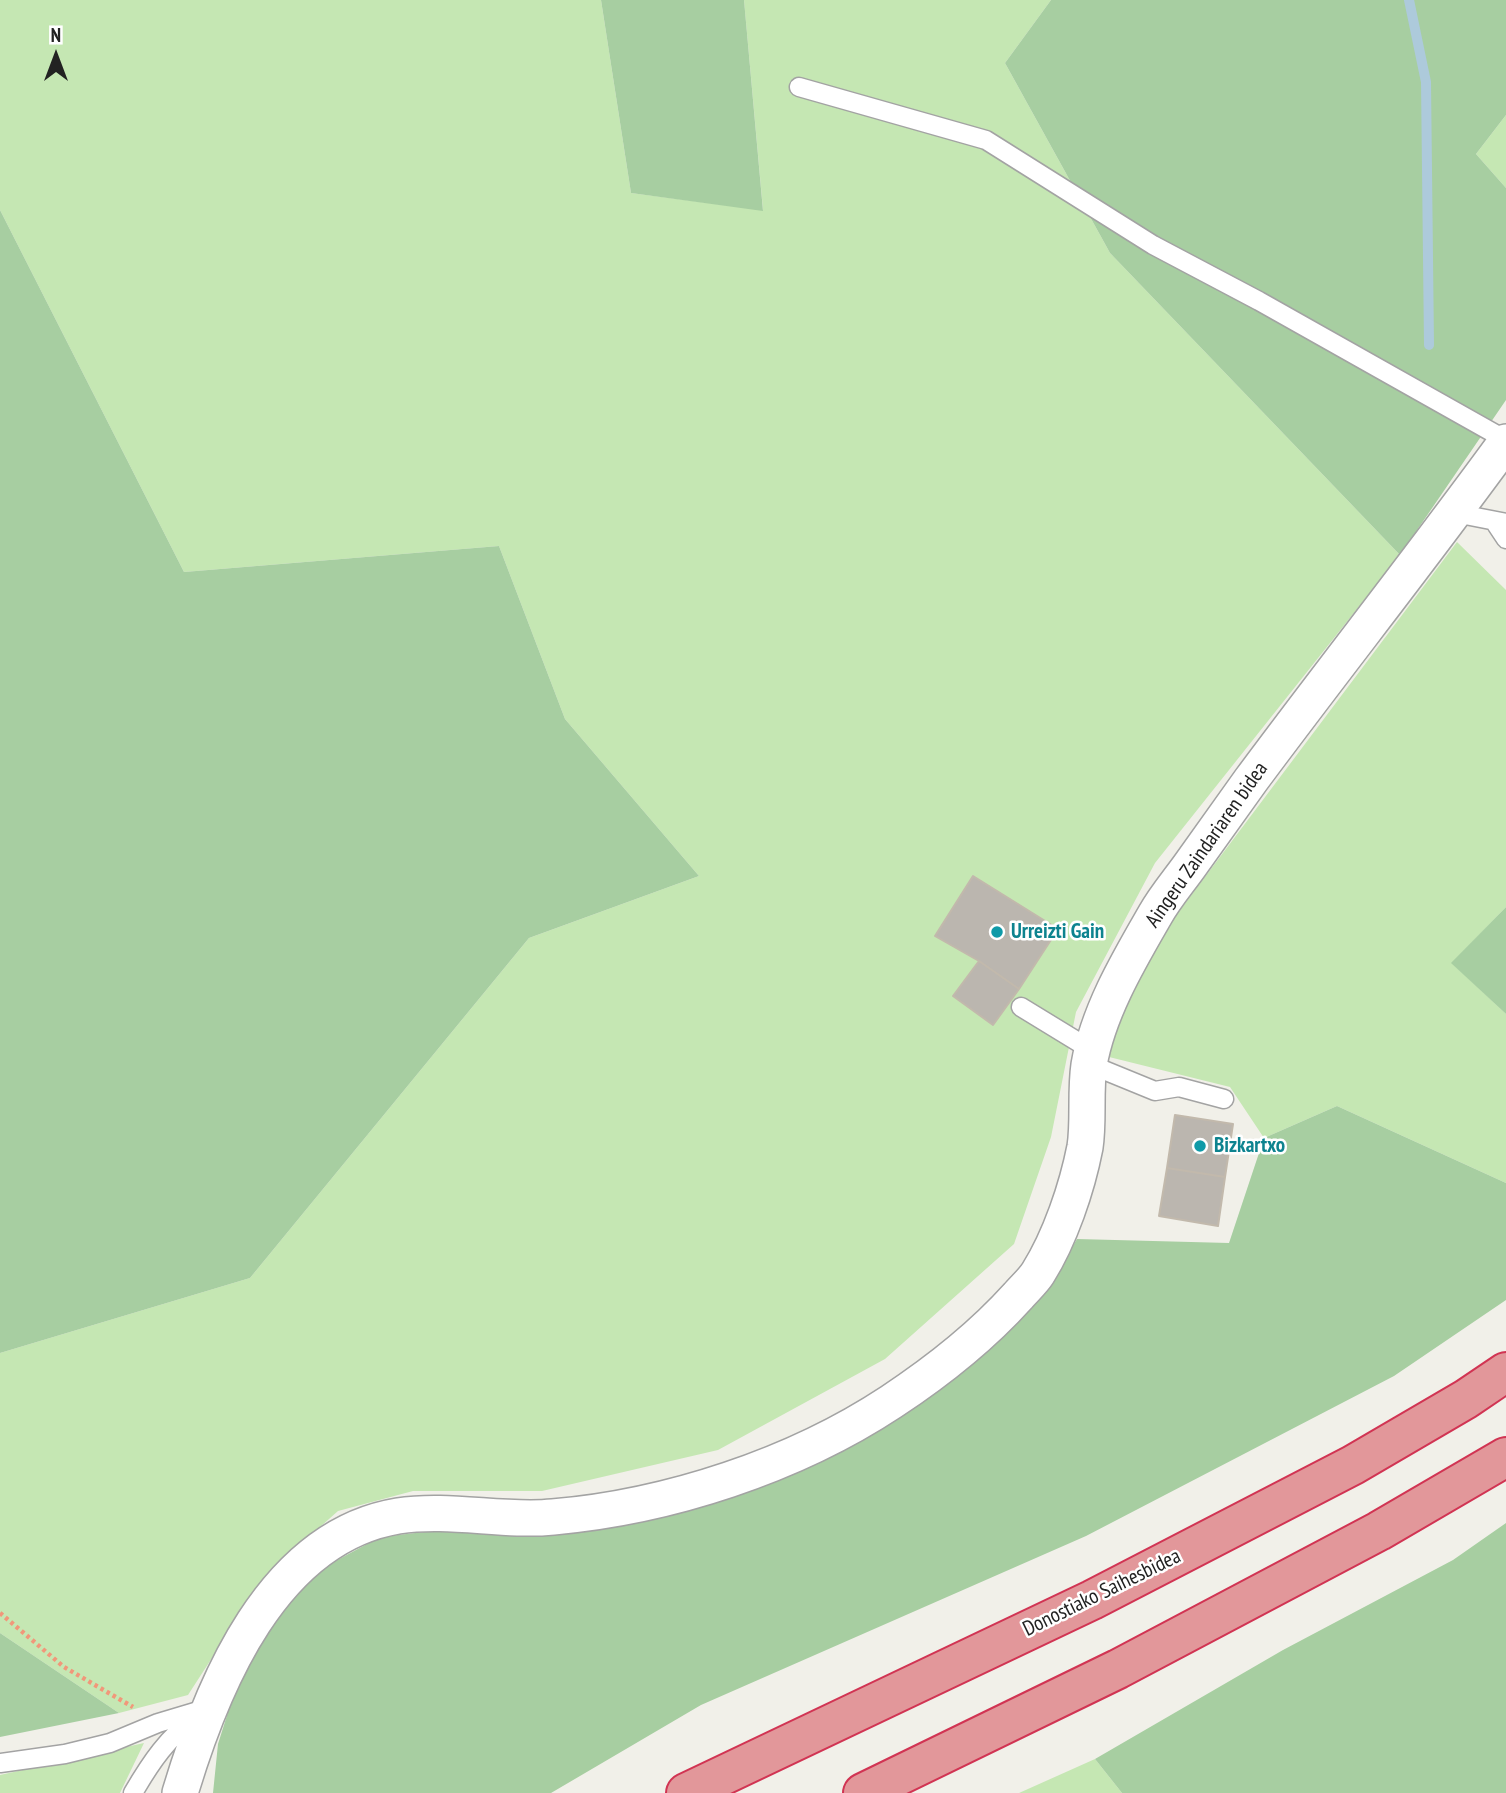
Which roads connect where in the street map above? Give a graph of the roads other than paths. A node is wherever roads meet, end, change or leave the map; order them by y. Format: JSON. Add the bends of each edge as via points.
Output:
{"nodes":[{"id":1,"x":799,"y":87,"type":"dead end"},
{"id":2,"x":1506,"y":441,"type":"edge"},
{"id":3,"x":1455,"y":513,"type":"junction"},
{"id":4,"x":1500,"y":522,"type":"edge"},
{"id":5,"x":1506,"y":539,"type":"edge"},
{"id":6,"x":1021,"y":1007,"type":"dead end"},
{"id":7,"x":1091,"y":1058,"type":"junction"},
{"id":8,"x":1224,"y":1099,"type":"dead end"},
{"id":9,"x":1506,"y":1372,"type":"edge"},
{"id":10,"x":1506,"y":1457,"type":"edge"},
{"id":11,"x":208,"y":1708,"type":"junction"},
{"id":12,"x":0,"y":1763,"type":"edge"},
{"id":13,"x":133,"y":1793,"type":"edge"},
{"id":14,"x":180,"y":1793,"type":"edge"},
{"id":15,"x":686,"y":1793,"type":"edge"},
{"id":16,"x":863,"y":1793,"type":"edge"}],
"edges":[{"from":1,"to":2,"type":"lane","via":[[986,140],[1153,245]]},
{"from":2,"to":3,"type":"street","name":"Aingeru Zaindariaren bidea"},
{"from":3,"to":4,"type":"lane"},
{"from":3,"to":7,"type":"street","name":"Aingeru Zaindariaren bidea","via":[[1334,668],[1159,908],[1111,995]]},
{"from":4,"to":5,"type":"lane"},
{"from":6,"to":7,"type":"lane"},
{"from":7,"to":8,"type":"lane","via":[[1155,1090],[1179,1087]]},
{"from":7,"to":11,"type":"street","name":"Aingeru Zaindariaren bidea","via":[[1085,1146],[1066,1215],[1037,1275],[989,1328],[945,1364],[841,1431],[789,1458],[734,1478],[607,1511],[545,1518],[462,1513],[397,1516],[344,1533],[302,1563],[265,1608],[225,1670]]},
{"from":9,"to":15,"type":"highway","name":"Donostiako Saihesbidea","via":[[1353,1465],[1092,1600]]},
{"from":10,"to":16,"type":"highway","via":[[1379,1531],[1118,1670]]},
{"from":11,"to":12,"type":"lane","via":[[110,1743]]},
{"from":11,"to":13,"type":"lane","via":[[163,1746]]},
{"from":11,"to":14,"type":"street","name":"Aingeru Zaindariaren bidea"}]}
